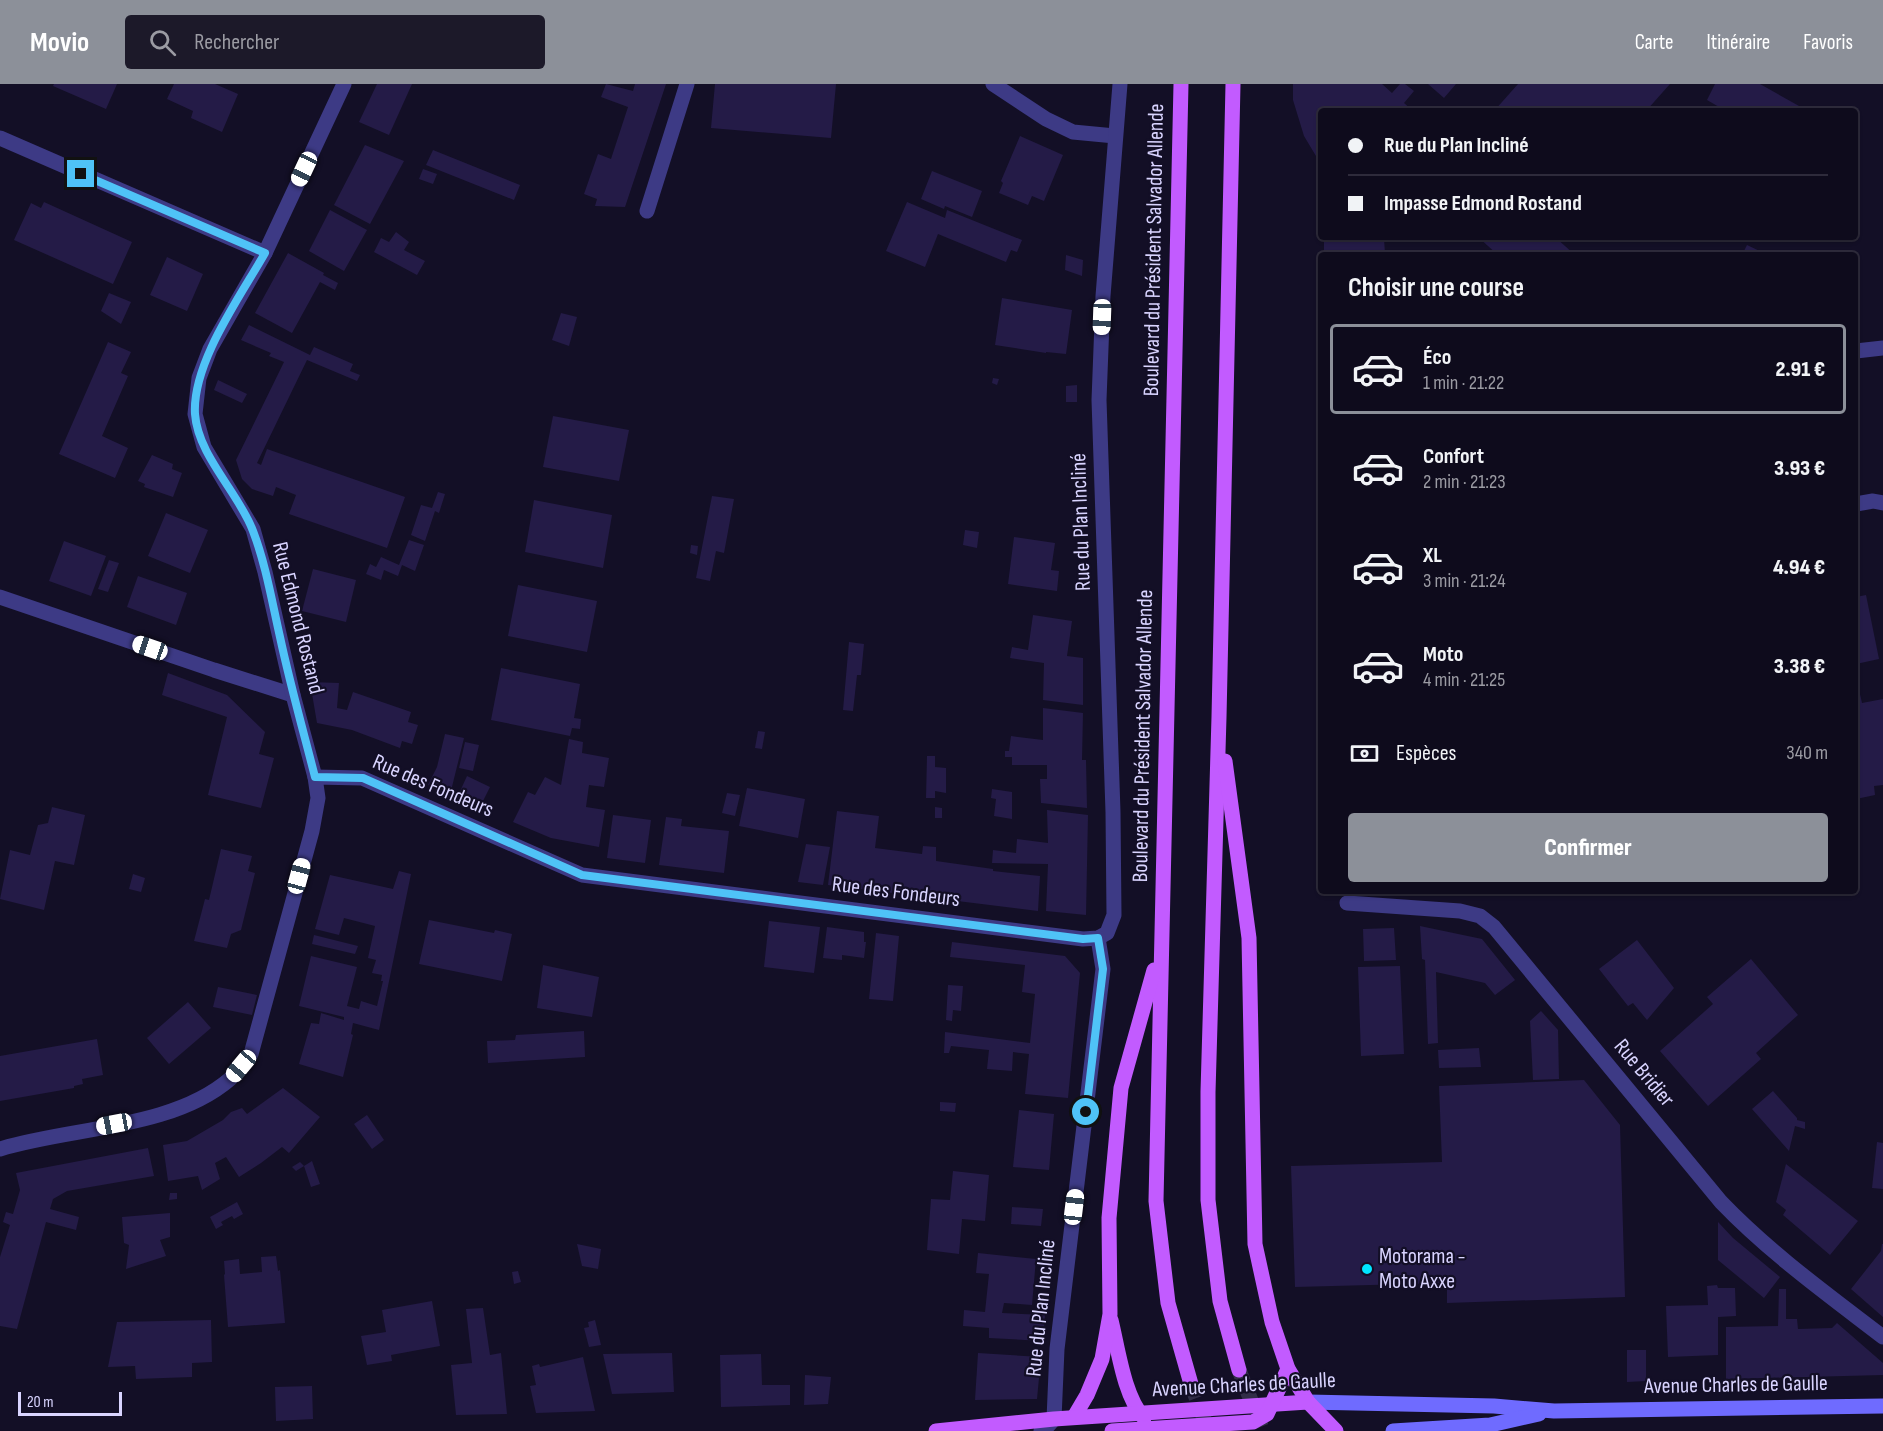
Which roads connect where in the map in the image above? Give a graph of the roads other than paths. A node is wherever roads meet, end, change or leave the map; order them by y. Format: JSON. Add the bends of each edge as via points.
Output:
{"nodes":[{"id":1,"x":344,"y":84,"type":"edge"},
{"id":2,"x":687,"y":84,"type":"edge"},
{"id":3,"x":993,"y":84,"type":"edge"},
{"id":4,"x":1120,"y":84,"type":"edge"},
{"id":5,"x":1181,"y":84,"type":"edge"},
{"id":6,"x":1233,"y":84,"type":"edge"},
{"id":7,"x":1115,"y":136,"type":"junction"},
{"id":8,"x":0,"y":138,"type":"edge"},
{"id":9,"x":647,"y":211,"type":"dead end"},
{"id":10,"x":265,"y":253,"type":"junction"},
{"id":11,"x":1883,"y":348,"type":"edge"},
{"id":12,"x":1858,"y":351,"type":"edge"},
{"id":13,"x":1883,"y":503,"type":"edge"},
{"id":14,"x":1858,"y":504,"type":"edge"},
{"id":15,"x":0,"y":597,"type":"edge"},
{"id":16,"x":293,"y":695,"type":"junction"},
{"id":17,"x":1219,"y":717,"type":"junction"},
{"id":18,"x":315,"y":777,"type":"junction"},
{"id":19,"x":1347,"y":903,"type":"dead end"},
{"id":20,"x":1090,"y":938,"type":"junction"},
{"id":21,"x":1161,"y":947,"type":"junction"},
{"id":22,"x":0,"y":1149,"type":"edge"},
{"id":23,"x":1110,"y":1314,"type":"junction"},
{"id":24,"x":1883,"y":1337,"type":"edge"},
{"id":25,"x":1239,"y":1370,"type":"tunnel mouth"},
{"id":26,"x":1288,"y":1370,"type":"junction"},
{"id":27,"x":1191,"y":1384,"type":"tunnel mouth"},
{"id":28,"x":1308,"y":1402,"type":"junction"},
{"id":29,"x":1271,"y":1404,"type":"junction"},
{"id":30,"x":1883,"y":1406,"type":"edge"},
{"id":31,"x":1554,"y":1411,"type":"junction"},
{"id":32,"x":1139,"y":1413,"type":"junction"},
{"id":33,"x":1074,"y":1418,"type":"junction"},
{"id":34,"x":1054,"y":1419,"type":"junction"},
{"id":35,"x":1155,"y":1430,"type":"edge"},
{"id":36,"x":936,"y":1431,"type":"edge"},
{"id":37,"x":1041,"y":1431,"type":"edge"},
{"id":38,"x":1112,"y":1431,"type":"edge"},
{"id":39,"x":1336,"y":1431,"type":"edge"},
{"id":40,"x":1393,"y":1431,"type":"edge"}],
"edges":[{"from":1,"to":10,"type":"street","name":"Rue Edmond Rostand"},
{"from":2,"to":9,"type":"street"},
{"from":3,"to":7,"type":"street","via":[[1073,132]]},
{"from":4,"to":7,"type":"street","name":"Rue du Plan Incliné"},
{"from":5,"to":21,"type":"main road","name":"Boulevard du Président Salvador Allende"},
{"from":6,"to":17,"type":"main road"},
{"from":7,"to":20,"type":"street","name":"Rue du Plan Incliné","via":[[1099,400],[1114,915],[1107,933]]},
{"from":8,"to":10,"type":"street"},
{"from":10,"to":16,"type":"street","name":"Rue Edmond Rostand","via":[[210,350],[199,378],[195,414],[204,447],[253,529]]},
{"from":11,"to":12,"type":"street"},
{"from":13,"to":14,"type":"street"},
{"from":15,"to":16,"type":"street"},
{"from":16,"to":18,"type":"street","name":"Rue Edmond Rostand"},
{"from":17,"to":25,"type":"main road","via":[[1208,1200],[1220,1301]]},
{"from":17,"to":26,"type":"main road","via":[[1249,938],[1255,1244],[1272,1322]]},
{"from":18,"to":20,"type":"street","name":"Rue des Fondeurs","via":[[363,778],[582,875]]},
{"from":18,"to":22,"type":"street","via":[[318,798],[312,831],[251,1054],[231,1078],[194,1102],[158,1116],[28,1140]]},
{"from":19,"to":24,"type":"street","name":"Rue Bridier","via":[[1460,911],[1480,916],[1494,927],[1721,1202],[1779,1257]]},
{"from":20,"to":34,"type":"street","name":"Rue du Plan Incliné","via":[[1103,969],[1057,1349]]},
{"from":21,"to":23,"type":"main road","via":[[1121,1088],[1109,1218]]},
{"from":21,"to":27,"type":"main road","name":"Boulevard du Président Salvador Allende","via":[[1156,1201],[1168,1303]]},
{"from":23,"to":32,"type":"main road","via":[[1130,1393]]},
{"from":23,"to":33,"type":"main road","via":[[1102,1359]]},
{"from":26,"to":28,"type":"main road"},
{"from":26,"to":29,"type":"main road"},
{"from":28,"to":29,"type":"main road","name":"Avenue Charles de Gaulle"},
{"from":28,"to":31,"type":"main road","name":"Avenue Charles de Gaulle"},
{"from":28,"to":39,"type":"main road"},
{"from":29,"to":32,"type":"main road","name":"Avenue Charles de Gaulle"},
{"from":29,"to":35,"type":"main road","via":[[1267,1414],[1253,1422]]},
{"from":30,"to":31,"type":"main road","name":"Avenue Charles de Gaulle"},
{"from":31,"to":40,"type":"main road","name":"Avenue Charles de Gaulle","via":[[1490,1425]]},
{"from":32,"to":33,"type":"main road","name":"Avenue Charles de Gaulle"},
{"from":32,"to":35,"type":"main road"},
{"from":33,"to":34,"type":"main road","name":"Avenue Charles de Gaulle"},
{"from":34,"to":36,"type":"main road","name":"Avenue Charles de Gaulle"},
{"from":34,"to":37,"type":"street"},
{"from":35,"to":38,"type":"main road"}]}
